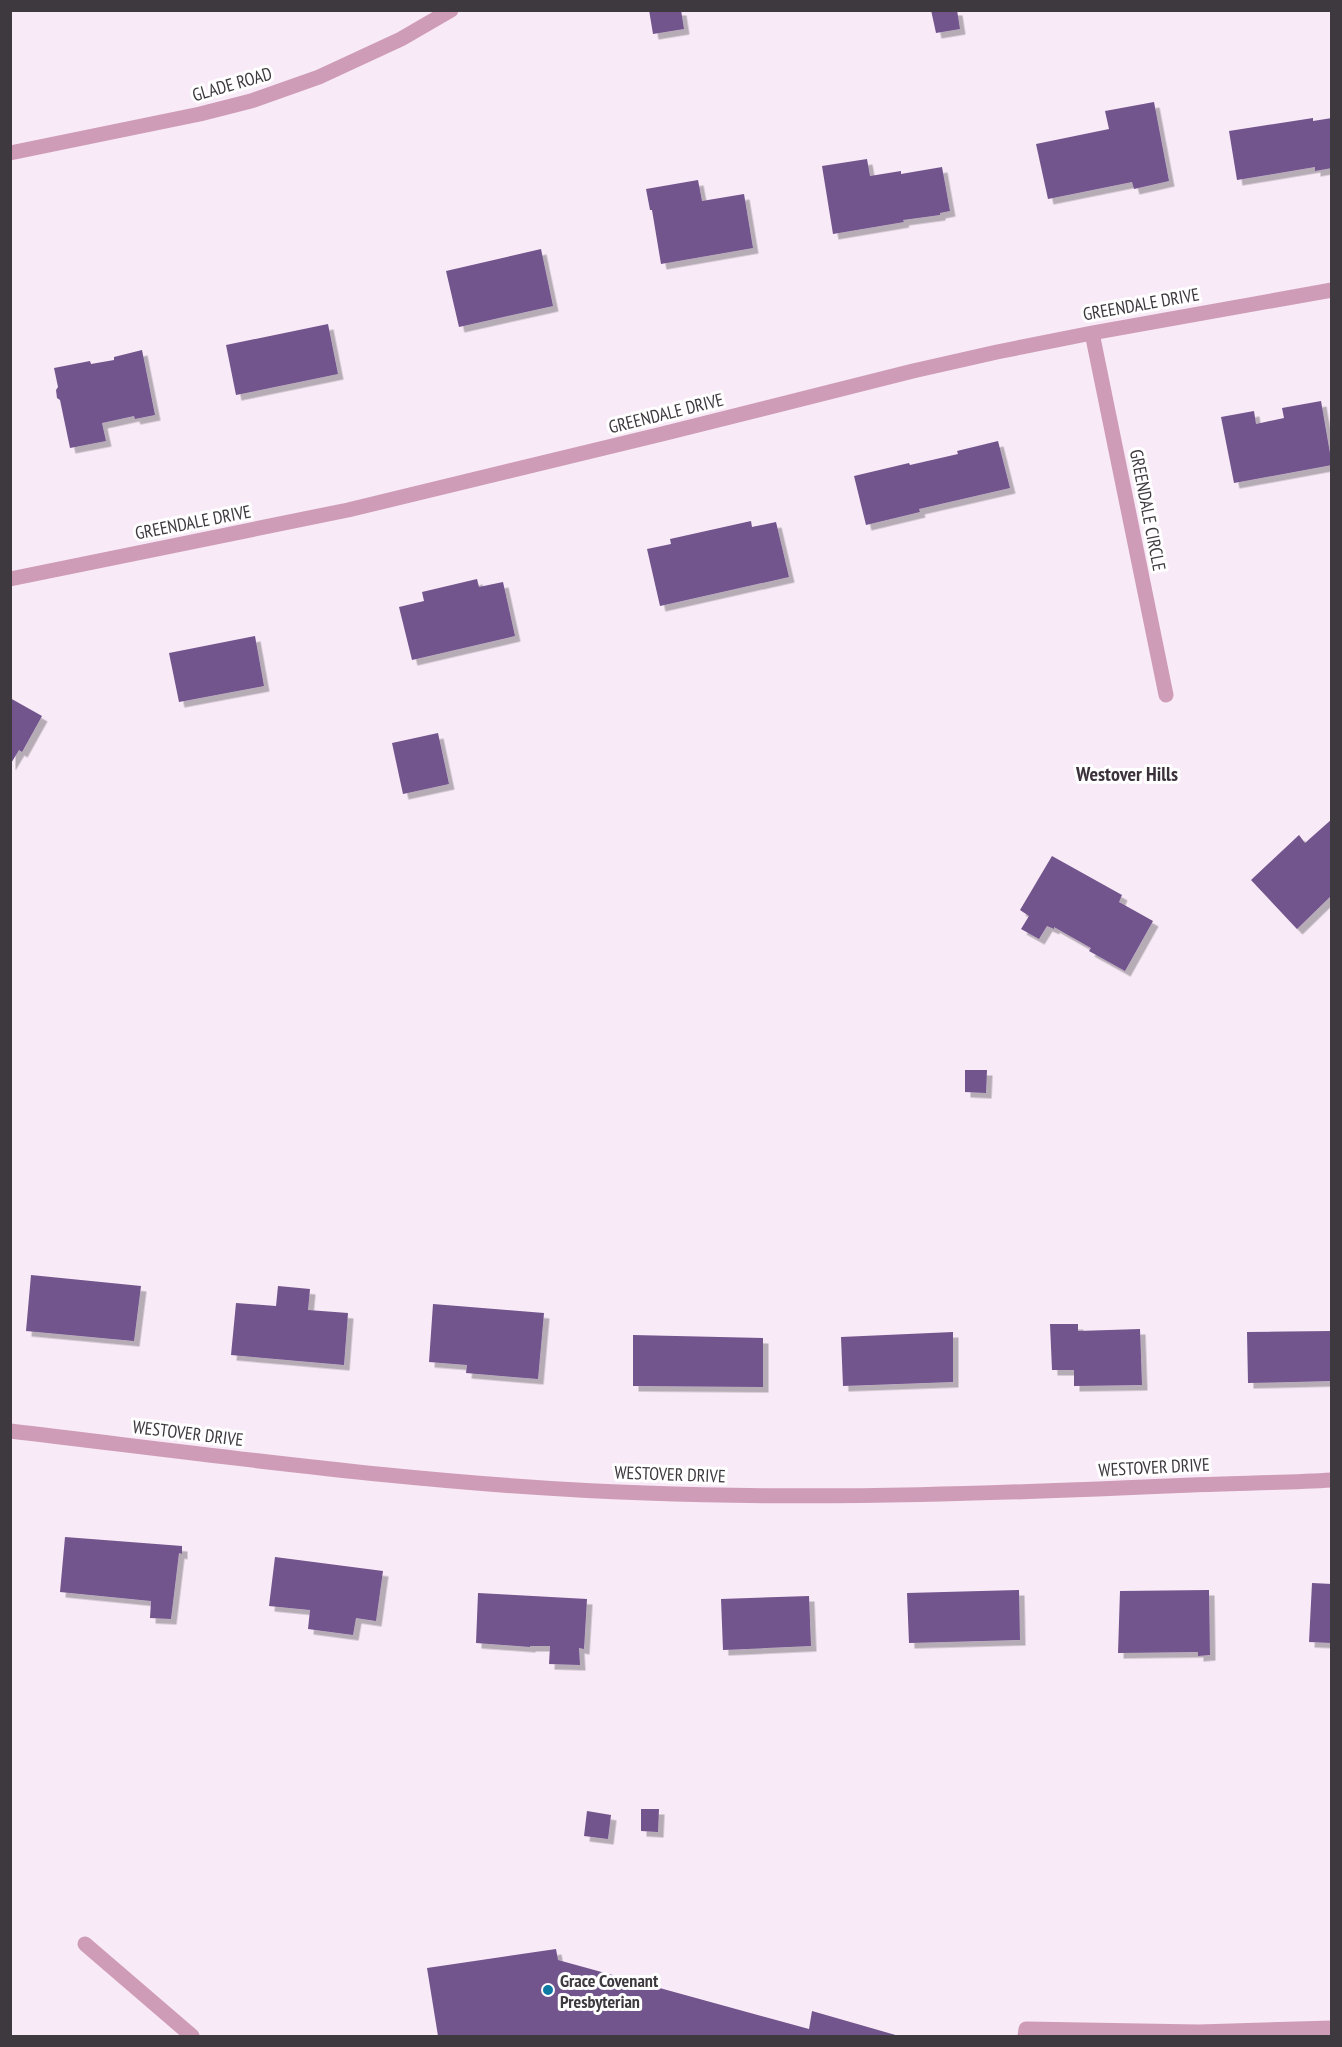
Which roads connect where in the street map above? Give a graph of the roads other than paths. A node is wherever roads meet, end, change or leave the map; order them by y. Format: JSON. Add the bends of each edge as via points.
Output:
{"nodes":[{"id":1,"x":451,"y":10,"type":"edge"},
{"id":2,"x":10,"y":153,"type":"edge"},
{"id":3,"x":1332,"y":290,"type":"edge"},
{"id":4,"x":1092,"y":333,"type":"junction"},
{"id":5,"x":10,"y":579,"type":"edge"},
{"id":6,"x":1166,"y":695,"type":"dead end"},
{"id":7,"x":10,"y":1431,"type":"edge"},
{"id":8,"x":1332,"y":1480,"type":"edge"},
{"id":9,"x":85,"y":1944,"type":"dead end"},
{"id":10,"x":1332,"y":2028,"type":"edge"},
{"id":11,"x":192,"y":2037,"type":"edge"},
{"id":12,"x":1025,"y":2037,"type":"edge"}],
"edges":[{"from":1,"to":2,"type":"street","name":"GLADE ROAD","via":[[401,39],[319,77],[251,101]]},
{"from":3,"to":4,"type":"street","name":"GREENDALE DRIVE"},
{"from":4,"to":5,"type":"street","name":"GREENDALE DRIVE","via":[[913,370],[348,510]]},
{"from":4,"to":6,"type":"street","name":"GREENDALE CIRCLE"},
{"from":7,"to":8,"type":"street","name":"WESTOVER DRIVE","via":[[349,1472],[647,1493],[910,1495]]},
{"from":9,"to":11,"type":"street"},
{"from":10,"to":12,"type":"street","via":[[1199,2032],[1026,2030]]}]}
